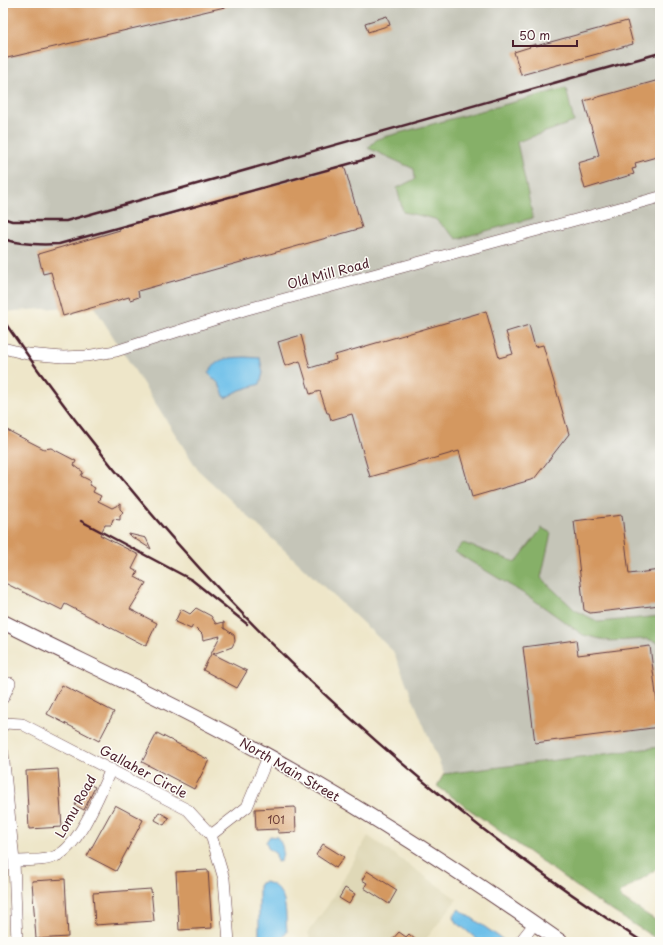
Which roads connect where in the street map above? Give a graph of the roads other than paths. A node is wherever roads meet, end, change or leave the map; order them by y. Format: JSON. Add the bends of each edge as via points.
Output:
{"nodes":[{"id":1,"x":660,"y":197,"type":"edge"},
{"id":2,"x":3,"y":348,"type":"edge"},
{"id":3,"x":3,"y":622,"type":"edge"},
{"id":4,"x":10,"y":683,"type":"dead end"},
{"id":5,"x":3,"y":698,"type":"edge"},
{"id":6,"x":3,"y":723,"type":"edge"},
{"id":7,"x":3,"y":753,"type":"edge"},
{"id":8,"x":268,"y":757,"type":"junction"},
{"id":9,"x":111,"y":769,"type":"junction"},
{"id":10,"x":211,"y":835,"type":"junction"},
{"id":11,"x":14,"y":861,"type":"junction"},
{"id":12,"x":535,"y":923,"type":"junction"},
{"id":13,"x":17,"y":942,"type":"edge"},
{"id":14,"x":228,"y":942,"type":"edge"},
{"id":15,"x":520,"y":942,"type":"edge"},
{"id":16,"x":561,"y":942,"type":"edge"}],
"edges":[{"from":1,"to":2,"type":"street","name":"Old Mill Road","via":[[244,310],[116,351],[63,357],[27,354]]},
{"from":3,"to":8,"type":"main road","name":"North Main Street","via":[[151,694]]},
{"from":4,"to":5,"type":"street"},
{"from":6,"to":9,"type":"street","name":"Gallaher Circle","via":[[22,724]]},
{"from":7,"to":11,"type":"street"},
{"from":8,"to":10,"type":"street","via":[[247,807]]},
{"from":8,"to":12,"type":"main road","name":"North Main Street","via":[[392,828]]},
{"from":9,"to":10,"type":"street","name":"Gallaher Circle","via":[[188,810]]},
{"from":9,"to":11,"type":"street","name":"Lomu Road","via":[[91,812],[63,853],[55,857]]},
{"from":10,"to":14,"type":"street","name":"Gallaher Circle","via":[[224,879]]},
{"from":11,"to":13,"type":"street"},
{"from":12,"to":15,"type":"street"},
{"from":12,"to":16,"type":"main road","name":"North Main Street"}]}
